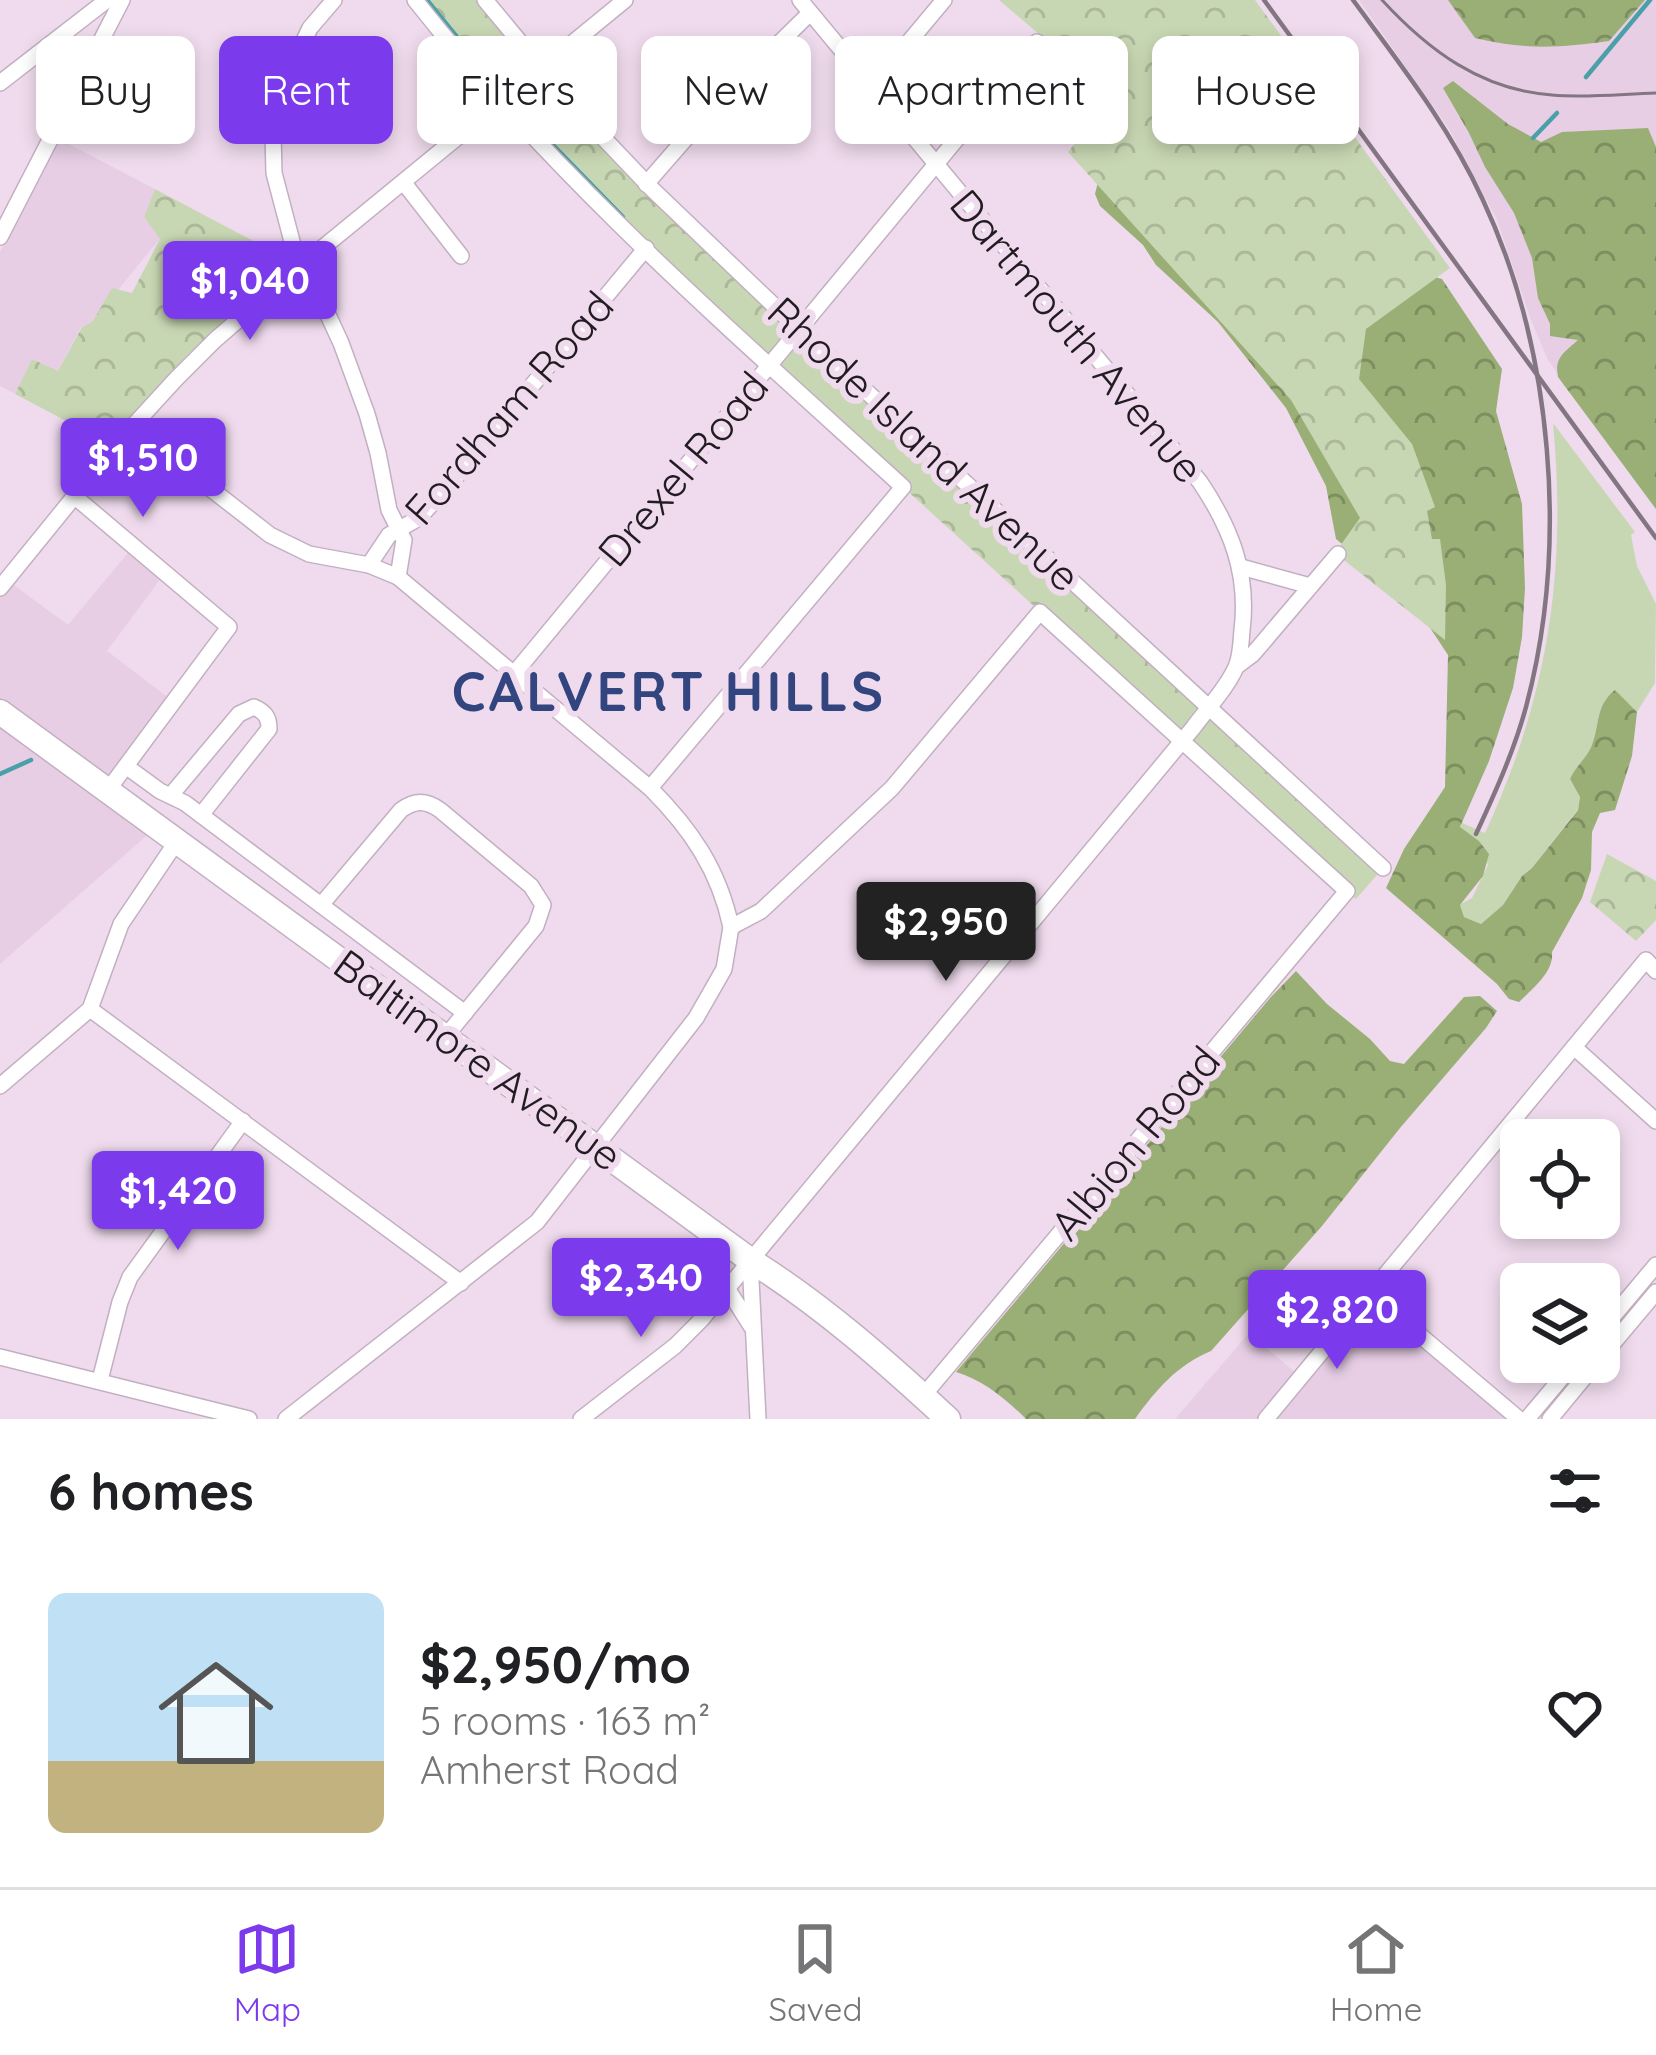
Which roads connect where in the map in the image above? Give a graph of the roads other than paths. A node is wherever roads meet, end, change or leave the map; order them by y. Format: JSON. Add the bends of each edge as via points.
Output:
{"nodes":[{"id":1,"x":107,"y":0,"type":"edge"},
{"id":2,"x":122,"y":0,"type":"edge"},
{"id":3,"x":334,"y":0,"type":"edge"},
{"id":4,"x":415,"y":0,"type":"edge"},
{"id":5,"x":484,"y":0,"type":"edge"},
{"id":6,"x":625,"y":0,"type":"edge"},
{"id":7,"x":944,"y":0,"type":"edge"},
{"id":8,"x":805,"y":6,"type":"edge"},
{"id":9,"x":443,"y":36,"type":"edge"},
{"id":10,"x":514,"y":36,"type":"edge"},
{"id":11,"x":582,"y":36,"type":"edge"},
{"id":12,"x":914,"y":36,"type":"edge"},
{"id":13,"x":835,"y":42,"type":"edge"},
{"id":14,"x":1,"y":81,"type":"edge"},
{"id":15,"x":451,"y":144,"type":"edge"},
{"id":16,"x":541,"y":144,"type":"edge"},
{"id":17,"x":608,"y":144,"type":"edge"},
{"id":18,"x":918,"y":144,"type":"edge"},
{"id":19,"x":952,"y":144,"type":"edge"},
{"id":20,"x":935,"y":165,"type":"junction"},
{"id":21,"x":404,"y":183,"type":"junction"},
{"id":22,"x":646,"y":184,"type":"junction"},
{"id":23,"x":0,"y":237,"type":"edge"},
{"id":24,"x":646,"y":248,"type":"junction"},
{"id":25,"x":461,"y":256,"type":"dead end"},
{"id":26,"x":304,"y":263,"type":"junction"},
{"id":27,"x":799,"y":329,"type":"junction"},
{"id":28,"x":769,"y":365,"type":"junction"},
{"id":29,"x":136,"y":423,"type":"junction"},
{"id":30,"x":74,"y":496,"type":"junction"},
{"id":31,"x":399,"y":529,"type":"junction"},
{"id":32,"x":1338,"y":554,"type":"dead end"},
{"id":33,"x":369,"y":565,"type":"junction"},
{"id":34,"x":1240,"y":567,"type":"junction"},
{"id":35,"x":398,"y":577,"type":"junction"},
{"id":36,"x":1310,"y":586,"type":"junction"},
{"id":37,"x":0,"y":588,"type":"edge"},
{"id":38,"x":1237,"y":666,"type":"junction"},
{"id":39,"x":513,"y":675,"type":"junction"},
{"id":40,"x":1208,"y":708,"type":"junction"},
{"id":41,"x":0,"y":712,"type":"edge"},
{"id":42,"x":1182,"y":741,"type":"junction"},
{"id":43,"x":127,"y":767,"type":"junction"},
{"id":44,"x":650,"y":788,"type":"junction"},
{"id":45,"x":108,"y":790,"type":"junction"},
{"id":46,"x":171,"y":795,"type":"junction"},
{"id":47,"x":201,"y":815,"type":"junction"},
{"id":48,"x":177,"y":841,"type":"junction"},
{"id":49,"x":1383,"y":868,"type":"dead end"},
{"id":50,"x":1347,"y":891,"type":"joint"},
{"id":51,"x":321,"y":905,"type":"junction"},
{"id":52,"x":731,"y":927,"type":"junction"},
{"id":53,"x":1651,"y":965,"type":"edge"},
{"id":54,"x":90,"y":1010,"type":"junction"},
{"id":55,"x":465,"y":1013,"type":"junction"},
{"id":56,"x":446,"y":1036,"type":"junction"},
{"id":57,"x":1574,"y":1047,"type":"junction"},
{"id":58,"x":0,"y":1086,"type":"edge"},
{"id":59,"x":243,"y":1121,"type":"junction"},
{"id":60,"x":1656,"y":1121,"type":"edge"},
{"id":61,"x":596,"y":1146,"type":"junction"},
{"id":62,"x":748,"y":1263,"type":"junction"},
{"id":63,"x":1656,"y":1265,"type":"edge"},
{"id":64,"x":461,"y":1283,"type":"junction"},
{"id":65,"x":728,"y":1288,"type":"junction"},
{"id":66,"x":1656,"y":1292,"type":"edge"},
{"id":67,"x":1370,"y":1293,"type":"junction"},
{"id":68,"x":1620,"y":1308,"type":"edge"},
{"id":69,"x":752,"y":1327,"type":"junction"},
{"id":70,"x":1620,"y":1335,"type":"edge"},
{"id":71,"x":0,"y":1357,"type":"edge"},
{"id":72,"x":100,"y":1381,"type":"junction"},
{"id":73,"x":1554,"y":1383,"type":"edge"},
{"id":74,"x":1580,"y":1383,"type":"edge"},
{"id":75,"x":923,"y":1396,"type":"junction"},
{"id":76,"x":1520,"y":1418,"type":"edge"},
{"id":77,"x":249,"y":1419,"type":"edge"},
{"id":78,"x":286,"y":1419,"type":"edge"},
{"id":79,"x":581,"y":1419,"type":"edge"},
{"id":80,"x":758,"y":1419,"type":"edge"},
{"id":81,"x":948,"y":1419,"type":"edge"},
{"id":82,"x":1267,"y":1419,"type":"edge"},
{"id":83,"x":1550,"y":1419,"type":"edge"}],
"edges":[{"from":1,"to":14,"type":"street"},
{"from":2,"to":23,"type":"street"},
{"from":3,"to":26,"type":"street","via":[[299,47],[275,112],[279,199]]},
{"from":4,"to":9,"type":"street","name":"Rhode Island Avenue"},
{"from":5,"to":10,"type":"street","name":"Rhode Island Avenue"},
{"from":6,"to":11,"type":"street"},
{"from":7,"to":12,"type":"street"},
{"from":8,"to":13,"type":"street","name":"Dartmouth Avenue"},
{"from":8,"to":22,"type":"street"},
{"from":15,"to":21,"type":"street"},
{"from":16,"to":24,"type":"street","name":"Rhode Island Avenue"},
{"from":17,"to":22,"type":"street","name":"Rhode Island Avenue"},
{"from":18,"to":20,"type":"street","name":"Dartmouth Avenue"},
{"from":19,"to":20,"type":"street","name":"Drexel Road"},
{"from":20,"to":27,"type":"street","name":"Drexel Road"},
{"from":20,"to":34,"type":"street","name":"Dartmouth Avenue","via":[[1200,482]]},
{"from":21,"to":25,"type":"street"},
{"from":21,"to":26,"type":"street"},
{"from":22,"to":27,"type":"street","name":"Rhode Island Avenue"},
{"from":24,"to":28,"type":"street","name":"Rhode Island Avenue"},
{"from":24,"to":31,"type":"street","name":"Fordham Road","via":[[419,518]]},
{"from":26,"to":29,"type":"street"},
{"from":26,"to":31,"type":"street","via":[[359,391]]},
{"from":27,"to":28,"type":"street","name":"Drexel Road"},
{"from":27,"to":40,"type":"street","name":"Rhode Island Avenue"},
{"from":28,"to":39,"type":"street","name":"Drexel Road"},
{"from":28,"to":44,"type":"street","name":"Rhode Island Avenue","via":[[903,487]]},
{"from":29,"to":30,"type":"street"},
{"from":29,"to":33,"type":"street","via":[[270,535],[309,554]]},
{"from":30,"to":37,"type":"street"},
{"from":30,"to":43,"type":"street","via":[[230,627]]},
{"from":31,"to":33,"type":"street"},
{"from":31,"to":35,"type":"street","name":"Fordham Road"},
{"from":32,"to":36,"type":"street"},
{"from":33,"to":35,"type":"street"},
{"from":34,"to":36,"type":"street"},
{"from":34,"to":38,"type":"street","name":"Dartmouth Avenue"},
{"from":35,"to":39,"type":"street"},
{"from":36,"to":38,"type":"street"},
{"from":38,"to":40,"type":"street","name":"Dartmouth Avenue"},
{"from":39,"to":44,"type":"street"},
{"from":40,"to":42,"type":"street","name":"Dartmouth Avenue"},
{"from":40,"to":49,"type":"street","name":"Rhode Island Avenue"},
{"from":41,"to":45,"type":"main road","name":"Baltimore Avenue"},
{"from":42,"to":50,"type":"street","name":"Rhode Island Avenue"},
{"from":42,"to":52,"type":"street","name":"Rhode Island Avenue","via":[[1040,613],[892,788],[761,911]]},
{"from":42,"to":62,"type":"street","name":"Dartmouth Avenue"},
{"from":43,"to":45,"type":"street"},
{"from":43,"to":46,"type":"street","name":"Baltimore Avenue"},
{"from":44,"to":52,"type":"street","via":[[700,846]]},
{"from":45,"to":48,"type":"main road","name":"Baltimore Avenue"},
{"from":46,"to":47,"type":"street","name":"Baltimore Avenue"},
{"from":46,"to":47,"type":"street","via":[[239,714],[261,710],[269,729]]},
{"from":47,"to":51,"type":"street","name":"Baltimore Avenue"},
{"from":48,"to":54,"type":"street","via":[[121,924]]},
{"from":48,"to":56,"type":"main road","name":"Baltimore Avenue"},
{"from":50,"to":75,"type":"street","name":"Albion Road"},
{"from":51,"to":55,"type":"street","name":"Baltimore Avenue"},
{"from":51,"to":55,"type":"street","via":[[401,810],[417,802],[440,810],[543,904],[536,926]]},
{"from":52,"to":61,"type":"street","via":[[724,969],[696,1018]]},
{"from":53,"to":57,"type":"street"},
{"from":54,"to":58,"type":"street"},
{"from":54,"to":59,"type":"street"},
{"from":55,"to":56,"type":"street"},
{"from":56,"to":61,"type":"main road","name":"Baltimore Avenue"},
{"from":57,"to":60,"type":"street"},
{"from":57,"to":67,"type":"street"},
{"from":59,"to":64,"type":"street"},
{"from":59,"to":72,"type":"street","via":[[130,1277]]},
{"from":61,"to":62,"type":"main road","name":"Baltimore Avenue"},
{"from":61,"to":64,"type":"street","via":[[537,1222]]},
{"from":62,"to":65,"type":"street","name":"Dartmouth Avenue"},
{"from":62,"to":69,"type":"street"},
{"from":62,"to":75,"type":"main road","name":"Baltimore Avenue","via":[[825,1310]]},
{"from":63,"to":68,"type":"street"},
{"from":64,"to":78,"type":"street"},
{"from":65,"to":69,"type":"street"},
{"from":65,"to":79,"type":"street","name":"Dartmouth Avenue","via":[[684,1338]]},
{"from":66,"to":70,"type":"street"},
{"from":67,"to":76,"type":"street"},
{"from":67,"to":82,"type":"street"},
{"from":69,"to":80,"type":"street"},
{"from":71,"to":72,"type":"street"},
{"from":72,"to":77,"type":"street"},
{"from":73,"to":76,"type":"street"},
{"from":74,"to":83,"type":"street"},
{"from":75,"to":81,"type":"main road","name":"Baltimore Avenue"}]}
